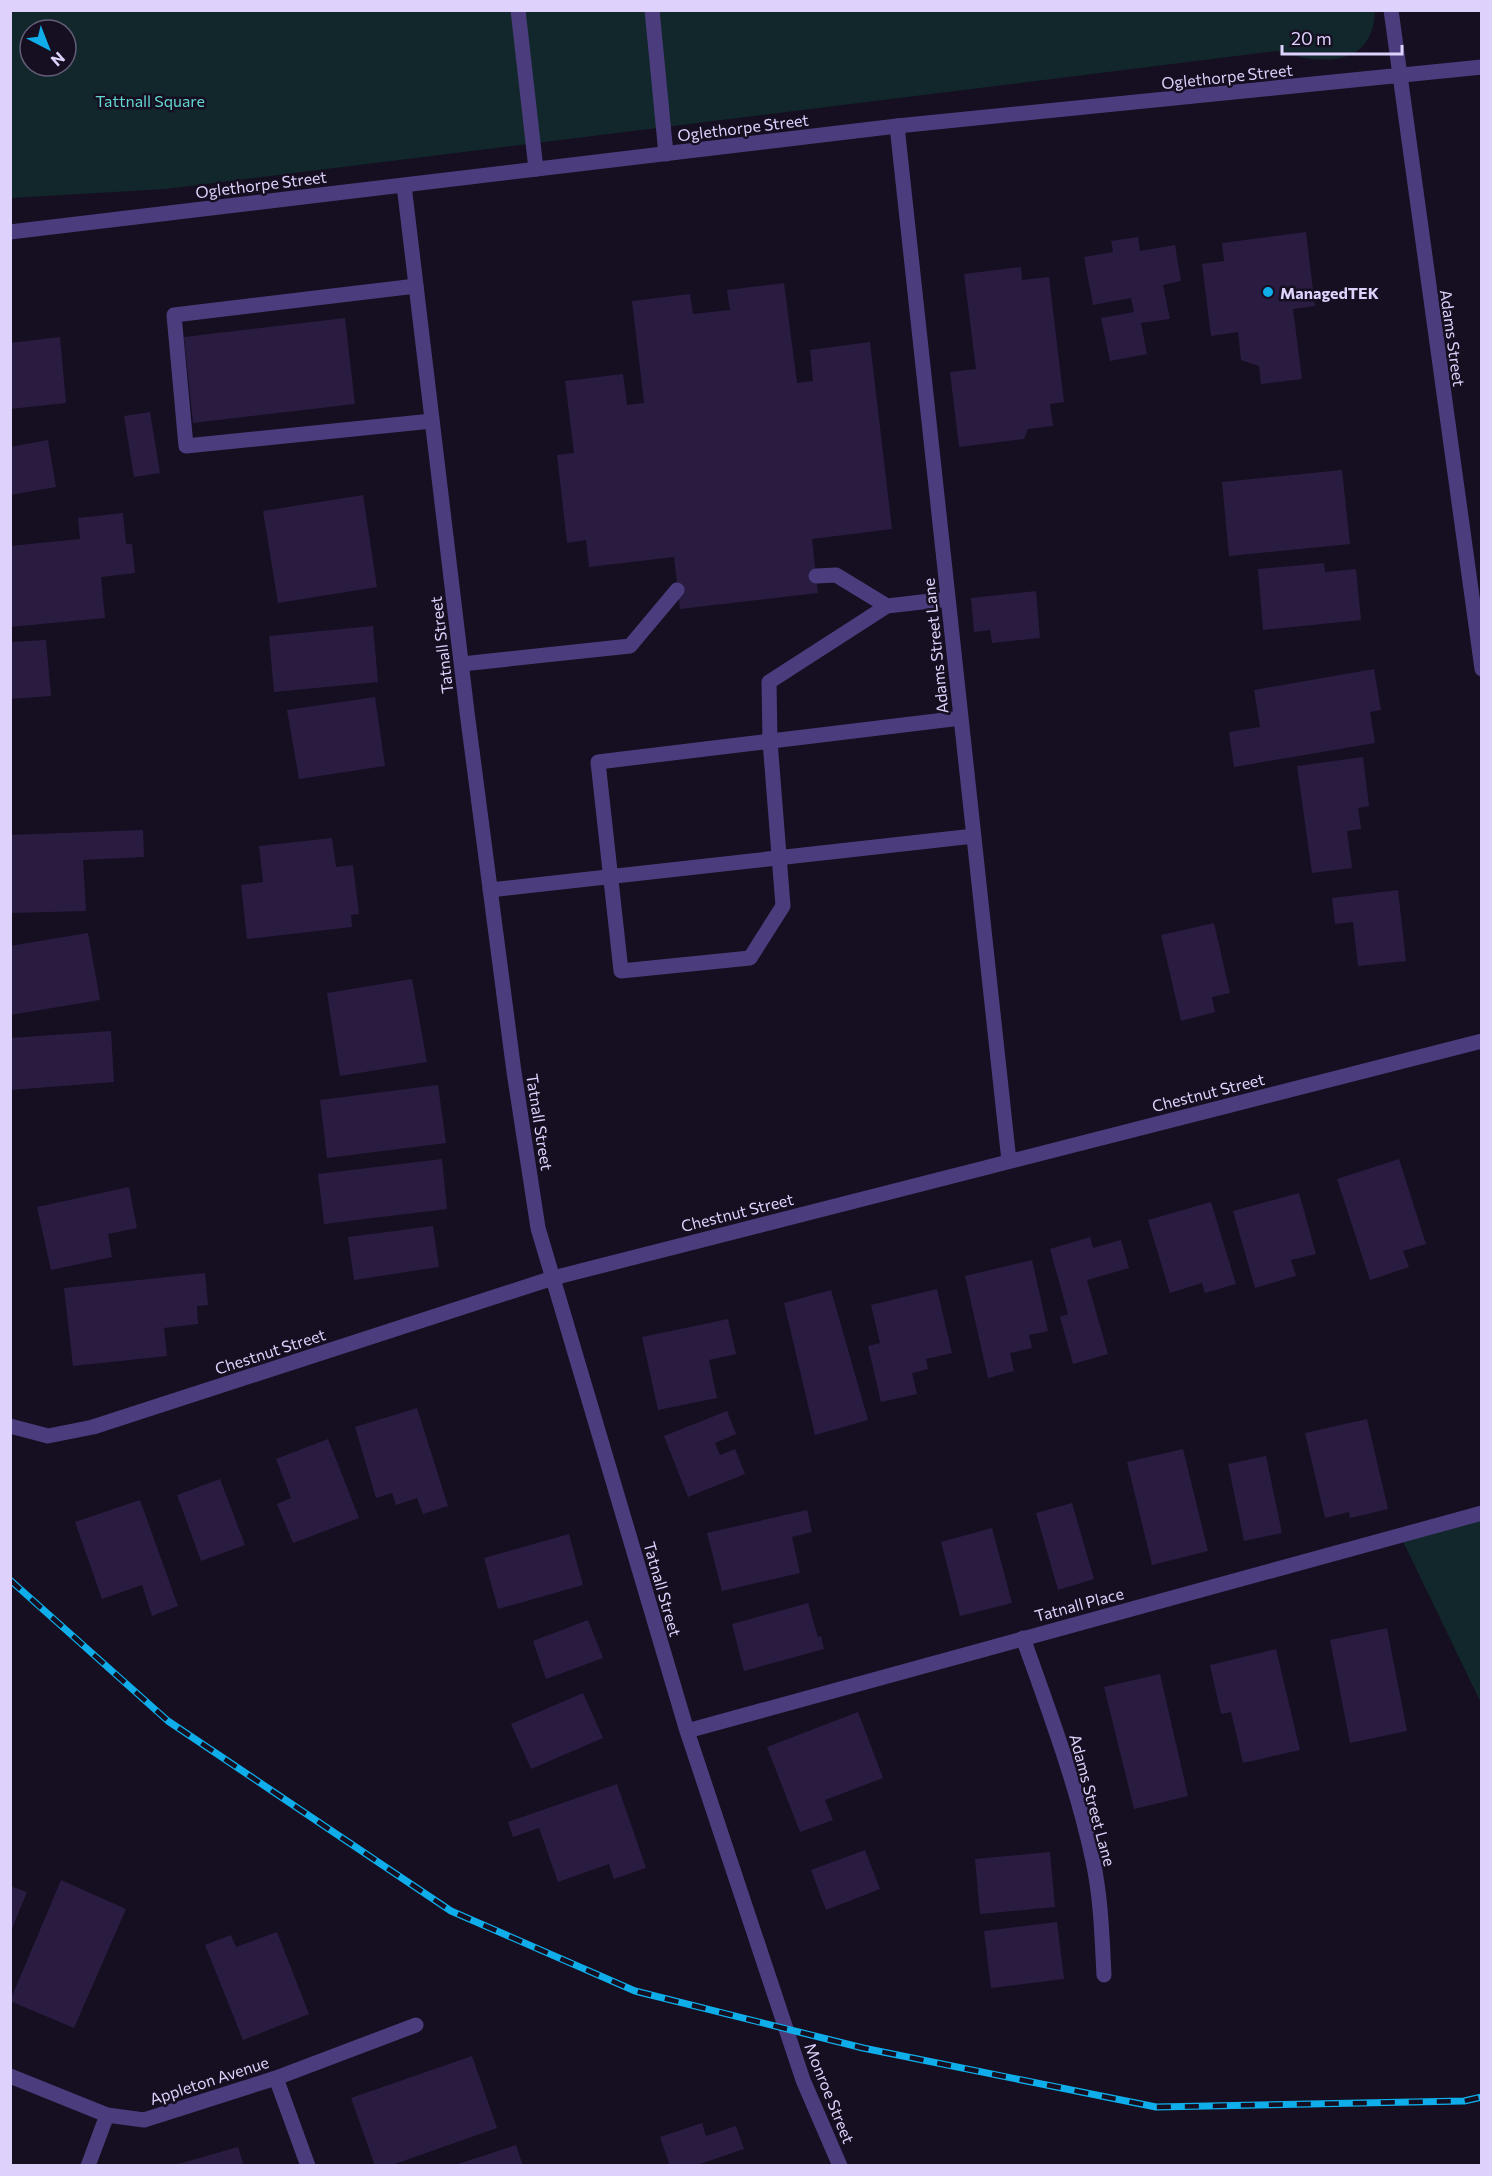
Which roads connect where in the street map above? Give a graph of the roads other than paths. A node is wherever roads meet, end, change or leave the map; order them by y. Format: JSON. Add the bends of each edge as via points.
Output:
{"nodes":[{"id":1,"x":518,"y":10,"type":"edge"},
{"id":2,"x":652,"y":10,"type":"edge"},
{"id":3,"x":1391,"y":10,"type":"edge"},
{"id":4,"x":1482,"y":67,"type":"edge"},
{"id":5,"x":1399,"y":77,"type":"junction"},
{"id":6,"x":897,"y":126,"type":"junction"},
{"id":7,"x":666,"y":154,"type":"junction"},
{"id":8,"x":536,"y":169,"type":"junction"},
{"id":9,"x":404,"y":185,"type":"junction"},
{"id":10,"x":10,"y":232,"type":"edge"},
{"id":11,"x":416,"y":286,"type":"junction"},
{"id":12,"x":432,"y":421,"type":"junction"},
{"id":13,"x":816,"y":576,"type":"dead end"},
{"id":14,"x":678,"y":591,"type":"dead end"},
{"id":15,"x":948,"y":599,"type":"junction"},
{"id":16,"x":887,"y":606,"type":"junction"},
{"id":17,"x":462,"y":664,"type":"junction"},
{"id":18,"x":1482,"y":669,"type":"edge"},
{"id":19,"x":961,"y":718,"type":"junction"},
{"id":20,"x":770,"y":741,"type":"junction"},
{"id":21,"x":974,"y":836,"type":"junction"},
{"id":22,"x":779,"y":858,"type":"junction"},
{"id":23,"x":610,"y":877,"type":"junction"},
{"id":24,"x":490,"y":890,"type":"junction"},
{"id":25,"x":1482,"y":1041,"type":"edge"},
{"id":26,"x":1009,"y":1161,"type":"junction"},
{"id":27,"x":552,"y":1278,"type":"junction"},
{"id":28,"x":10,"y":1426,"type":"edge"},
{"id":29,"x":1482,"y":1513,"type":"edge"},
{"id":30,"x":1023,"y":1638,"type":"junction"},
{"id":31,"x":687,"y":1731,"type":"junction"},
{"id":32,"x":1104,"y":1975,"type":"dead end"},
{"id":33,"x":416,"y":2025,"type":"dead end"},
{"id":34,"x":788,"y":2033,"type":"joint"},
{"id":35,"x":10,"y":2076,"type":"edge"},
{"id":36,"x":276,"y":2078,"type":"junction"},
{"id":37,"x":107,"y":2115,"type":"junction"},
{"id":38,"x":88,"y":2166,"type":"edge"},
{"id":39,"x":308,"y":2166,"type":"edge"},
{"id":40,"x":840,"y":2166,"type":"edge"}],
"edges":[{"from":1,"to":8,"type":"street"},
{"from":2,"to":7,"type":"street"},
{"from":3,"to":5,"type":"street","name":"Adams Street"},
{"from":4,"to":5,"type":"street","name":"Oglethorpe Street"},
{"from":5,"to":6,"type":"street","name":"Oglethorpe Street"},
{"from":5,"to":18,"type":"street","name":"Adams Street"},
{"from":6,"to":7,"type":"street","name":"Oglethorpe Street"},
{"from":6,"to":15,"type":"street","name":"Adams Street Lane"},
{"from":7,"to":8,"type":"street","name":"Oglethorpe Street"},
{"from":8,"to":9,"type":"street","name":"Oglethorpe Street"},
{"from":9,"to":10,"type":"street","name":"Oglethorpe Street"},
{"from":9,"to":11,"type":"street","name":"Tatnall Street"},
{"from":11,"to":12,"type":"street","name":"Tatnall Street"},
{"from":11,"to":12,"type":"street","via":[[174,315],[186,446]]},
{"from":12,"to":17,"type":"street","name":"Tatnall Street"},
{"from":13,"to":16,"type":"street","via":[[836,575]]},
{"from":14,"to":17,"type":"street","via":[[630,646]]},
{"from":15,"to":16,"type":"street"},
{"from":15,"to":19,"type":"street","name":"Adams Street Lane"},
{"from":16,"to":20,"type":"street","via":[[769,682]]},
{"from":17,"to":24,"type":"street","name":"Tatnall Street"},
{"from":19,"to":20,"type":"street"},
{"from":19,"to":21,"type":"street","name":"Adams Street Lane"},
{"from":20,"to":22,"type":"street"},
{"from":20,"to":23,"type":"street","via":[[598,762]]},
{"from":21,"to":22,"type":"street"},
{"from":21,"to":26,"type":"street","name":"Adams Street Lane"},
{"from":22,"to":23,"type":"street"},
{"from":22,"to":23,"type":"street","via":[[783,906],[750,958],[621,971]]},
{"from":23,"to":24,"type":"street"},
{"from":24,"to":27,"type":"street","name":"Tatnall Street","via":[[538,1228]]},
{"from":25,"to":26,"type":"street","name":"Chestnut Street"},
{"from":26,"to":27,"type":"street","name":"Chestnut Street"},
{"from":27,"to":28,"type":"street","name":"Chestnut Street","via":[[93,1427],[48,1436]]},
{"from":27,"to":31,"type":"street","name":"Tatnall Street"},
{"from":29,"to":30,"type":"street","name":"Tatnall Place"},
{"from":30,"to":31,"type":"street","name":"Tatnall Place"},
{"from":30,"to":32,"type":"street","name":"Adams Street Lane","via":[[1061,1743],[1094,1862]]},
{"from":31,"to":34,"type":"street","name":"Tatnall Street"},
{"from":33,"to":36,"type":"street","name":"Appleton Avenue"},
{"from":34,"to":40,"type":"street","name":"Monroe Street","via":[[803,2080]]},
{"from":35,"to":37,"type":"street","name":"Appleton Avenue"},
{"from":36,"to":37,"type":"street","name":"Appleton Avenue","via":[[144,2120]]},
{"from":36,"to":39,"type":"street"},
{"from":37,"to":38,"type":"street"}]}
